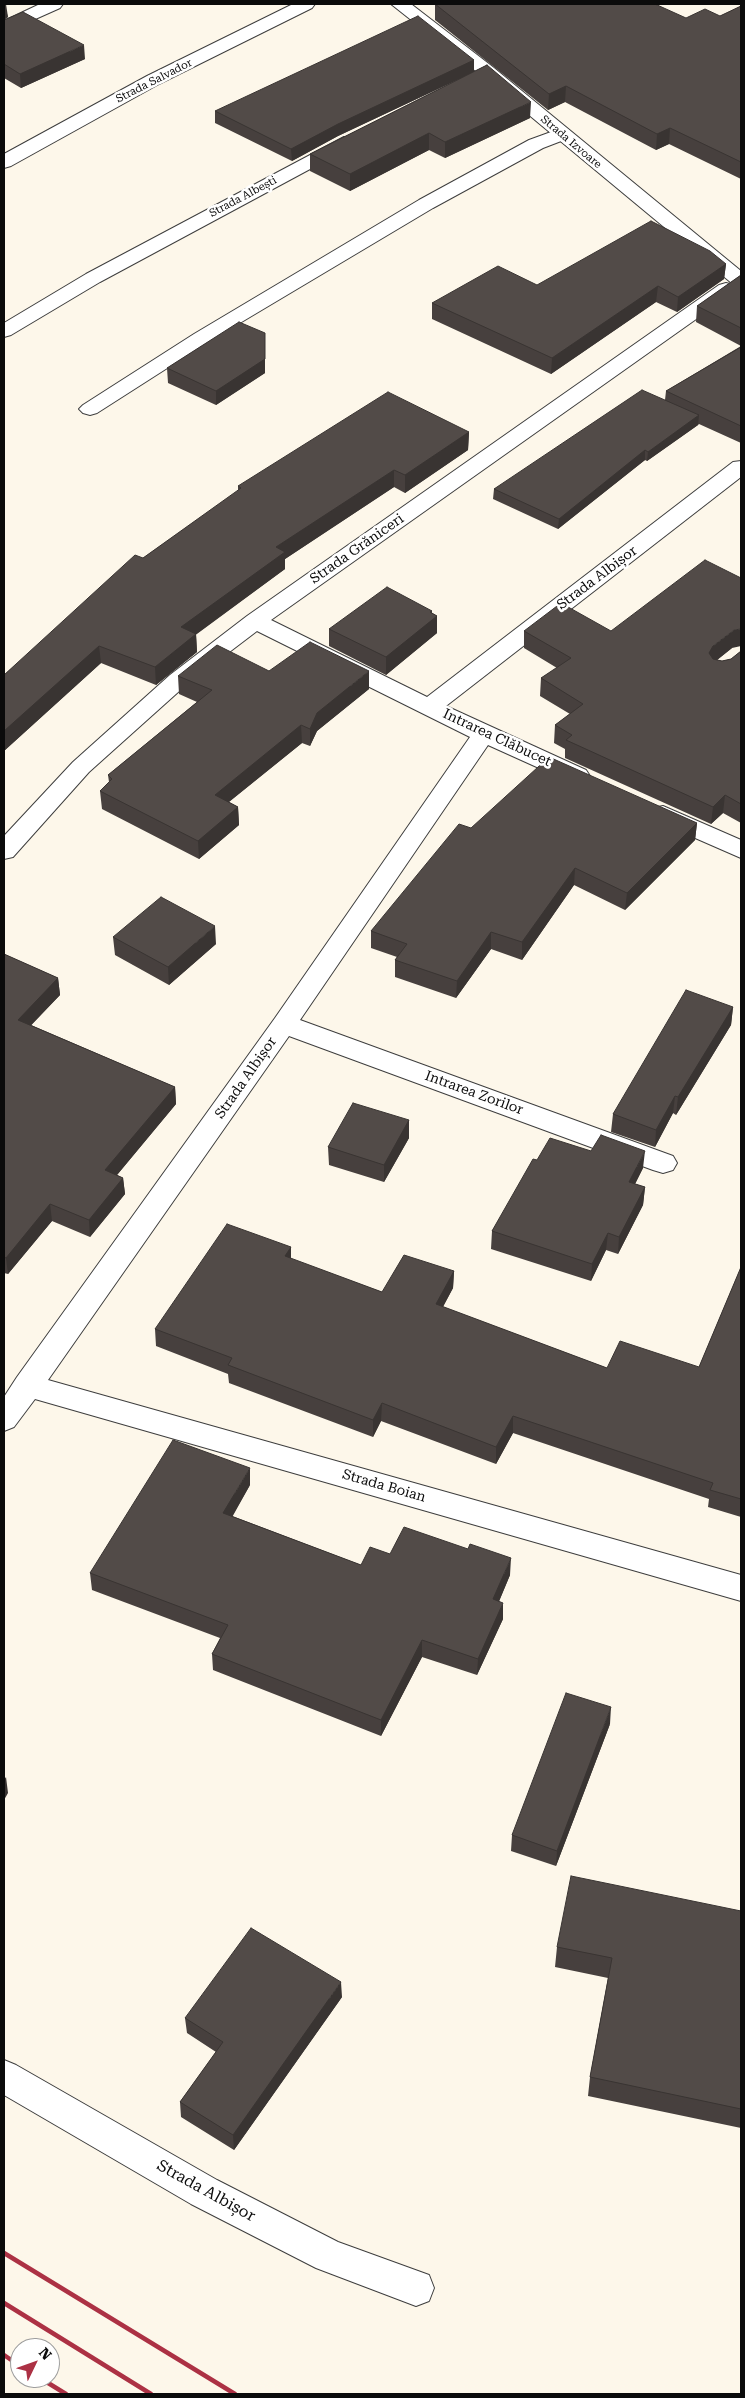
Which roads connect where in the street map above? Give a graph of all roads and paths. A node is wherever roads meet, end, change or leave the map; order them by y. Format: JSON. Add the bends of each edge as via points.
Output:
{"nodes":[{"id":1,"x":54,"y":4,"type":"edge"},
{"id":2,"x":306,"y":4,"type":"edge"},
{"id":3,"x":400,"y":4,"type":"edge"},
{"id":4,"x":4,"y":28,"type":"edge"},
{"id":5,"x":488,"y":72,"type":"junction"},
{"id":6,"x":470,"y":81,"type":"edge"},
{"id":7,"x":364,"y":134,"type":"edge"},
{"id":8,"x":562,"y":134,"type":"junction"},
{"id":9,"x":4,"y":162,"type":"edge"},
{"id":10,"x":740,"y":280,"type":"edge"},
{"id":11,"x":4,"y":331,"type":"edge"},
{"id":12,"x":90,"y":408,"type":"dead end"},
{"id":13,"x":741,"y":467,"type":"edge"},
{"id":14,"x":255,"y":621,"type":"junction"},
{"id":15,"x":429,"y":707,"type":"junction"},
{"id":16,"x":484,"y":734,"type":"junction"},
{"id":17,"x":599,"y":786,"type":"edge"},
{"id":18,"x":644,"y":806,"type":"edge"},
{"id":19,"x":741,"y":850,"type":"edge"},
{"id":20,"x":4,"y":852,"type":"edge"},
{"id":21,"x":284,"y":1024,"type":"junction"},
{"id":22,"x":663,"y":1163,"type":"dead end"},
{"id":23,"x":27,"y":1385,"type":"junction"},
{"id":24,"x":4,"y":1419,"type":"edge"},
{"id":25,"x":741,"y":1588,"type":"edge"},
{"id":26,"x":4,"y":2076,"type":"edge"},
{"id":27,"x":416,"y":2288,"type":"dead end"}],
"edges":[{"from":1,"to":4,"type":"street"},
{"from":2,"to":9,"type":"street","name":"Strada Salvador","via":[[153,80]]},
{"from":3,"to":5,"type":"street","name":"Strada Izvoare"},
{"from":5,"to":6,"type":"street"},
{"from":5,"to":8,"type":"street","name":"Strada Izvoare"},
{"from":7,"to":11,"type":"street","name":"Strada Albești","via":[[101,273]]},
{"from":8,"to":10,"type":"street","name":"Strada Izvoare"},
{"from":8,"to":12,"type":"street","via":[[536,144],[321,265]]},
{"from":10,"to":14,"type":"street","name":"Strada Grăniceri"},
{"from":13,"to":15,"type":"street","name":"Strada Albișor"},
{"from":14,"to":15,"type":"street","name":"Intrarea Clăbucet"},
{"from":14,"to":20,"type":"street","name":"Strada Grăniceri","via":[[178,680],[81,767]]},
{"from":15,"to":16,"type":"street","name":"Intrarea Clăbucet"},
{"from":16,"to":17,"type":"street","name":"Intrarea Clăbucet"},
{"from":16,"to":21,"type":"street","name":"Strada Albișor"},
{"from":18,"to":19,"type":"street"},
{"from":21,"to":22,"type":"street","name":"Intrarea Zorilor"},
{"from":21,"to":23,"type":"street","name":"Strada Albișor"},
{"from":23,"to":24,"type":"street","name":"Strada Albișor"},
{"from":23,"to":25,"type":"street","name":"Strada Boian"},
{"from":26,"to":27,"type":"street","name":"Strada Albișor","via":[[204,2192],[329,2256]]}]}
